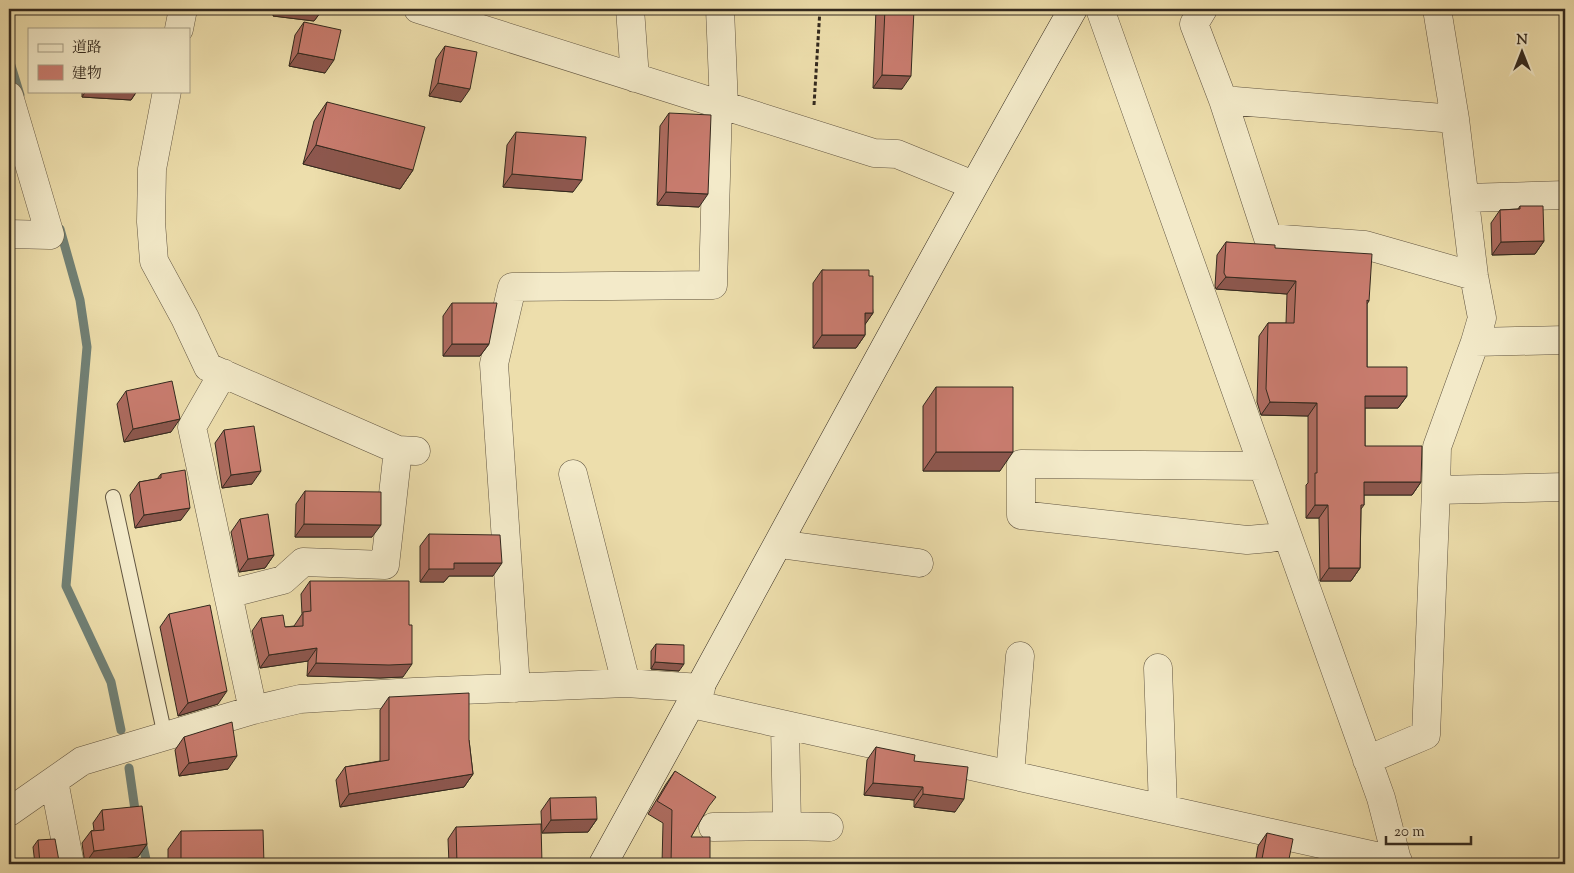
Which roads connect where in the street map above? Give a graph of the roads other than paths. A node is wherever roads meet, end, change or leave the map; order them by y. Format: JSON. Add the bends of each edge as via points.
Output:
{"nodes":[{"id":1,"x":183,"y":9,"type":"edge"},
{"id":2,"x":418,"y":9,"type":"edge"},
{"id":3,"x":630,"y":9,"type":"edge"},
{"id":4,"x":720,"y":9,"type":"edge"},
{"id":5,"x":1072,"y":9,"type":"edge"},
{"id":6,"x":1100,"y":9,"type":"edge"},
{"id":7,"x":1203,"y":9,"type":"edge"},
{"id":8,"x":1438,"y":9,"type":"edge"},
{"id":9,"x":179,"y":28,"type":"edge"},
{"id":10,"x":635,"y":78,"type":"junction"},
{"id":11,"x":167,"y":92,"type":"edge"},
{"id":12,"x":9,"y":96,"type":"edge"},
{"id":13,"x":1223,"y":100,"type":"junction"},
{"id":14,"x":721,"y":105,"type":"junction"},
{"id":15,"x":1455,"y":119,"type":"junction"},
{"id":16,"x":973,"y":185,"type":"junction"},
{"id":17,"x":1565,"y":195,"type":"edge"},
{"id":18,"x":1465,"y":198,"type":"junction"},
{"id":19,"x":9,"y":234,"type":"edge"},
{"id":20,"x":1474,"y":276,"type":"junction"},
{"id":21,"x":1565,"y":340,"type":"edge"},
{"id":22,"x":1475,"y":342,"type":"junction"},
{"id":23,"x":223,"y":372,"type":"junction"},
{"id":24,"x":1255,"y":466,"type":"junction"},
{"id":25,"x":573,"y":474,"type":"dead end"},
{"id":26,"x":1565,"y":487,"type":"edge"},
{"id":27,"x":1436,"y":490,"type":"junction"},
{"id":28,"x":113,"y":497,"type":"dead end"},
{"id":29,"x":1279,"y":536,"type":"junction"},
{"id":30,"x":779,"y":544,"type":"junction"},
{"id":31,"x":919,"y":563,"type":"dead end"},
{"id":32,"x":228,"y":594,"type":"junction"},
{"id":33,"x":1020,"y":656,"type":"dead end"},
{"id":34,"x":1158,"y":668,"type":"dead end"},
{"id":35,"x":626,"y":684,"type":"junction"},
{"id":36,"x":516,"y":688,"type":"junction"},
{"id":37,"x":696,"y":696,"type":"junction"},
{"id":38,"x":253,"y":710,"type":"junction"},
{"id":39,"x":785,"y":725,"type":"junction"},
{"id":40,"x":165,"y":736,"type":"junction"},
{"id":41,"x":1367,"y":760,"type":"junction"},
{"id":42,"x":1010,"y":774,"type":"junction"},
{"id":43,"x":54,"y":781,"type":"junction"},
{"id":44,"x":1163,"y":808,"type":"junction"},
{"id":45,"x":9,"y":812,"type":"edge"},
{"id":46,"x":786,"y":826,"type":"junction"},
{"id":47,"x":713,"y":827,"type":"dead end"},
{"id":48,"x":829,"y":827,"type":"dead end"},
{"id":49,"x":1398,"y":863,"type":"edge"},
{"id":50,"x":70,"y":864,"type":"edge"},
{"id":51,"x":603,"y":864,"type":"edge"}],
"edges":[{"from":1,"to":9,"type":"street"},
{"from":2,"to":10,"type":"street"},
{"from":3,"to":10,"type":"street"},
{"from":4,"to":14,"type":"street"},
{"from":5,"to":16,"type":"street"},
{"from":6,"to":24,"type":"street"},
{"from":7,"to":13,"type":"street","via":[[1194,24]]},
{"from":8,"to":15,"type":"street"},
{"from":10,"to":14,"type":"street"},
{"from":11,"to":23,"type":"street","via":[[152,169],[154,261],[208,367]]},
{"from":12,"to":19,"type":"street","via":[[50,234]]},
{"from":13,"to":15,"type":"street"},
{"from":13,"to":20,"type":"street","via":[[1268,238],[1365,245]]},
{"from":14,"to":16,"type":"street","via":[[874,153],[897,154]]},
{"from":14,"to":36,"type":"street","via":[[713,285],[512,288],[494,364]]},
{"from":15,"to":18,"type":"street"},
{"from":16,"to":30,"type":"street"},
{"from":17,"to":18,"type":"street"},
{"from":18,"to":20,"type":"street"},
{"from":20,"to":22,"type":"street","via":[[1482,318]]},
{"from":21,"to":22,"type":"street"},
{"from":22,"to":27,"type":"street","via":[[1437,447]]},
{"from":23,"to":32,"type":"street","via":[[192,427]]},
{"from":23,"to":32,"type":"street","via":[[407,450],[386,565],[303,562],[283,580]]},
{"from":24,"to":29,"type":"street"},
{"from":24,"to":29,"type":"street","via":[[1021,464],[1021,515],[1247,540]]},
{"from":25,"to":35,"type":"street"},
{"from":26,"to":27,"type":"street"},
{"from":27,"to":41,"type":"street","via":[[1426,734]]},
{"from":28,"to":40,"type":"lane"},
{"from":29,"to":41,"type":"street"},
{"from":30,"to":31,"type":"street"},
{"from":30,"to":37,"type":"street"},
{"from":32,"to":38,"type":"street"},
{"from":33,"to":42,"type":"street"},
{"from":34,"to":44,"type":"street"},
{"from":35,"to":36,"type":"street"},
{"from":35,"to":37,"type":"street"},
{"from":36,"to":38,"type":"street","via":[[300,699]]},
{"from":37,"to":39,"type":"street"},
{"from":37,"to":51,"type":"street"},
{"from":38,"to":40,"type":"street"},
{"from":39,"to":42,"type":"street"},
{"from":39,"to":46,"type":"street"},
{"from":40,"to":43,"type":"street","via":[[82,762]]},
{"from":41,"to":49,"type":"street","via":[[1382,798]]},
{"from":42,"to":44,"type":"street"},
{"from":43,"to":45,"type":"street"},
{"from":43,"to":50,"type":"street"},
{"from":44,"to":49,"type":"street"},
{"from":46,"to":47,"type":"street"},
{"from":46,"to":48,"type":"street"}]}
